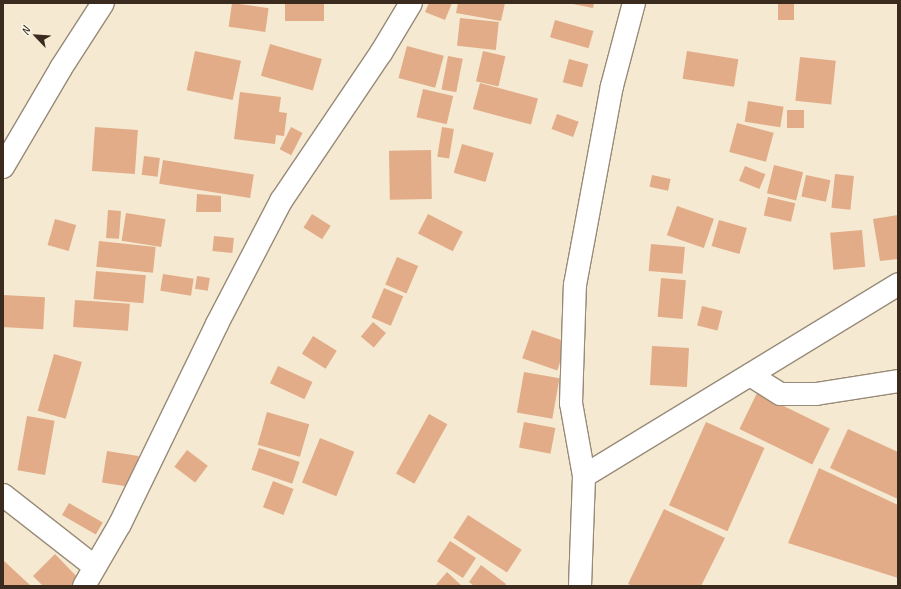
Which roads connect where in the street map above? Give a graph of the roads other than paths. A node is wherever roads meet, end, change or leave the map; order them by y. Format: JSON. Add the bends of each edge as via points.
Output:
{"nodes":[{"id":1,"x":103,"y":3,"type":"edge"},
{"id":2,"x":412,"y":3,"type":"edge"},
{"id":3,"x":634,"y":3,"type":"edge"},
{"id":4,"x":3,"y":167,"type":"edge"},
{"id":5,"x":898,"y":284,"type":"edge"},
{"id":6,"x":750,"y":375,"type":"junction"},
{"id":7,"x":898,"y":381,"type":"edge"},
{"id":8,"x":584,"y":476,"type":"junction"},
{"id":9,"x":3,"y":495,"type":"edge"},
{"id":10,"x":94,"y":566,"type":"junction"},
{"id":11,"x":84,"y":586,"type":"edge"},
{"id":12,"x":580,"y":586,"type":"edge"}],
"edges":[{"from":1,"to":4,"type":"street","via":[[49,87]]},
{"from":2,"to":10,"type":"street","via":[[281,202],[217,324],[120,524]]},
{"from":3,"to":8,"type":"street","via":[[612,86],[575,285],[571,403]]},
{"from":5,"to":6,"type":"street"},
{"from":6,"to":7,"type":"street","via":[[781,394],[816,394]]},
{"from":6,"to":8,"type":"street"},
{"from":8,"to":12,"type":"street"},
{"from":9,"to":10,"type":"street"},
{"from":10,"to":11,"type":"street"}]}
